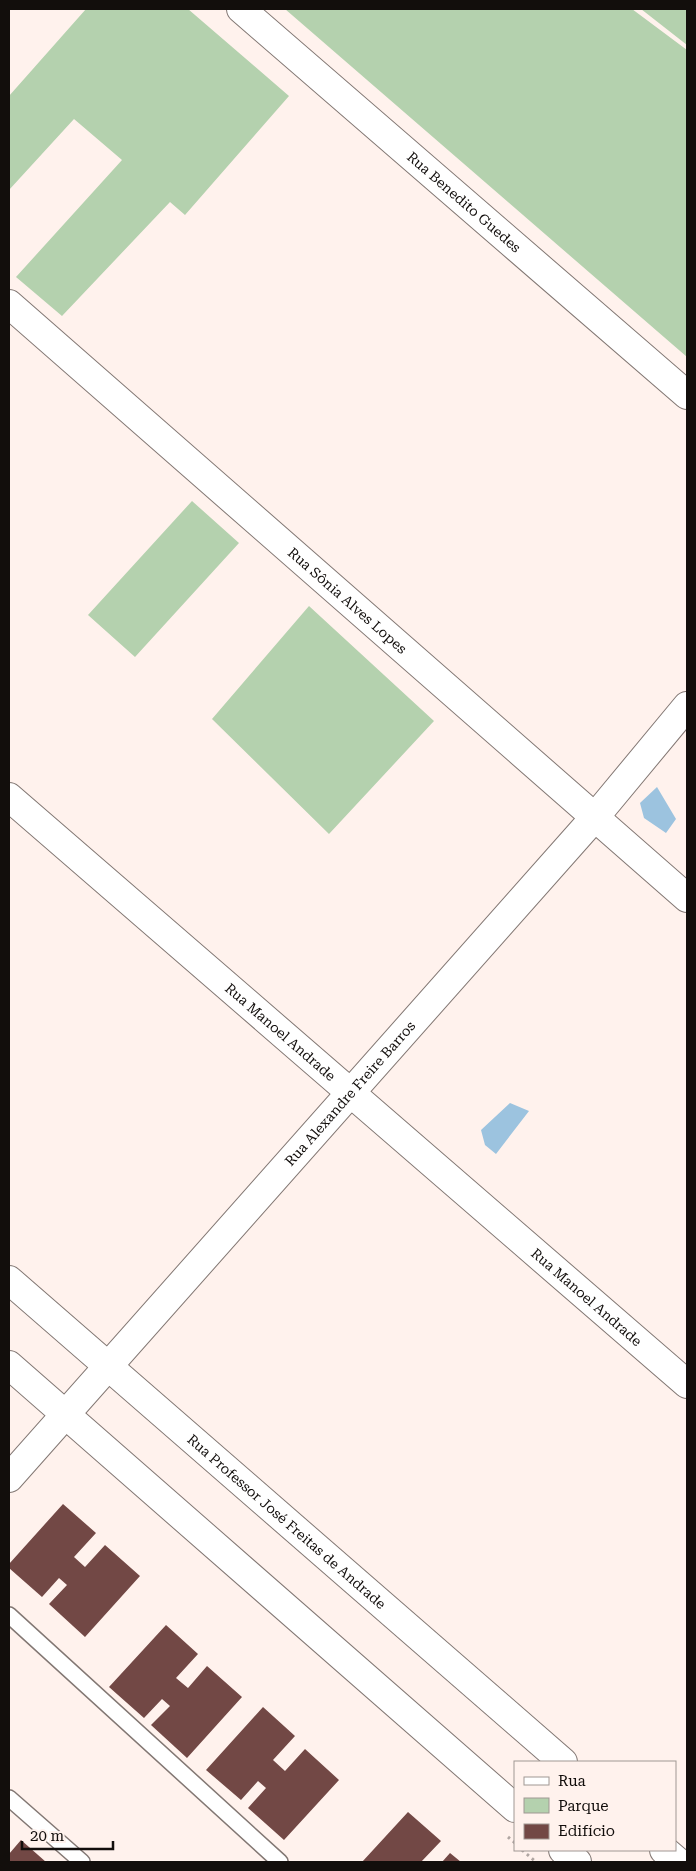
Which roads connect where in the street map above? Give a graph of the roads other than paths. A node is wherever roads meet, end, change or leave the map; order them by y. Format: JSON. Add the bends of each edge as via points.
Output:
{"nodes":[{"id":1,"x":241,"y":9,"type":"edge"},
{"id":2,"x":9,"y":304,"type":"edge"},
{"id":3,"x":687,"y":395,"type":"edge"},
{"id":4,"x":687,"y":706,"type":"edge"},
{"id":5,"x":9,"y":797,"type":"edge"},
{"id":6,"x":595,"y":817,"type":"junction"},
{"id":7,"x":687,"y":898,"type":"edge"},
{"id":8,"x":351,"y":1094,"type":"junction"},
{"id":9,"x":9,"y":1280,"type":"edge"},
{"id":10,"x":9,"y":1364,"type":"edge"},
{"id":11,"x":107,"y":1365,"type":"junction"},
{"id":12,"x":687,"y":1384,"type":"edge"},
{"id":13,"x":66,"y":1414,"type":"junction"},
{"id":14,"x":9,"y":1478,"type":"edge"},
{"id":15,"x":9,"y":1615,"type":"edge"},
{"id":16,"x":562,"y":1761,"type":"edge"},
{"id":17,"x":9,"y":1798,"type":"edge"},
{"id":18,"x":514,"y":1807,"type":"edge"},
{"id":19,"x":564,"y":1851,"type":"edge"},
{"id":20,"x":665,"y":1851,"type":"edge"},
{"id":21,"x":82,"y":1862,"type":"edge"},
{"id":22,"x":280,"y":1862,"type":"edge"},
{"id":23,"x":577,"y":1862,"type":"edge"},
{"id":24,"x":678,"y":1862,"type":"edge"}],
"edges":[{"from":1,"to":3,"type":"street","name":"Rua Benedito Guedes"},
{"from":2,"to":6,"type":"street","name":"Rua Sônia Alves Lopes"},
{"from":4,"to":6,"type":"street","name":"Rua Alexandre Freire Barros"},
{"from":5,"to":8,"type":"street","name":"Rua Manoel Andrade"},
{"from":6,"to":7,"type":"street","name":"Rua Sônia Alves Lopes"},
{"from":6,"to":8,"type":"street","name":"Rua Alexandre Freire Barros"},
{"from":8,"to":11,"type":"street","name":"Rua Alexandre Freire Barros"},
{"from":8,"to":12,"type":"street","name":"Rua Manoel Andrade"},
{"from":9,"to":11,"type":"street","name":"Rua Professor José Freitas de Andrade"},
{"from":10,"to":13,"type":"street"},
{"from":11,"to":13,"type":"street","name":"Rua Alexandre Freire Barros"},
{"from":11,"to":16,"type":"street","name":"Rua Professor José Freitas de Andrade"},
{"from":13,"to":14,"type":"street","name":"Rua Alexandre Freire Barros"},
{"from":13,"to":18,"type":"street"},
{"from":15,"to":22,"type":"lane"},
{"from":17,"to":21,"type":"lane"},
{"from":19,"to":23,"type":"street"},
{"from":20,"to":24,"type":"street"}]}
